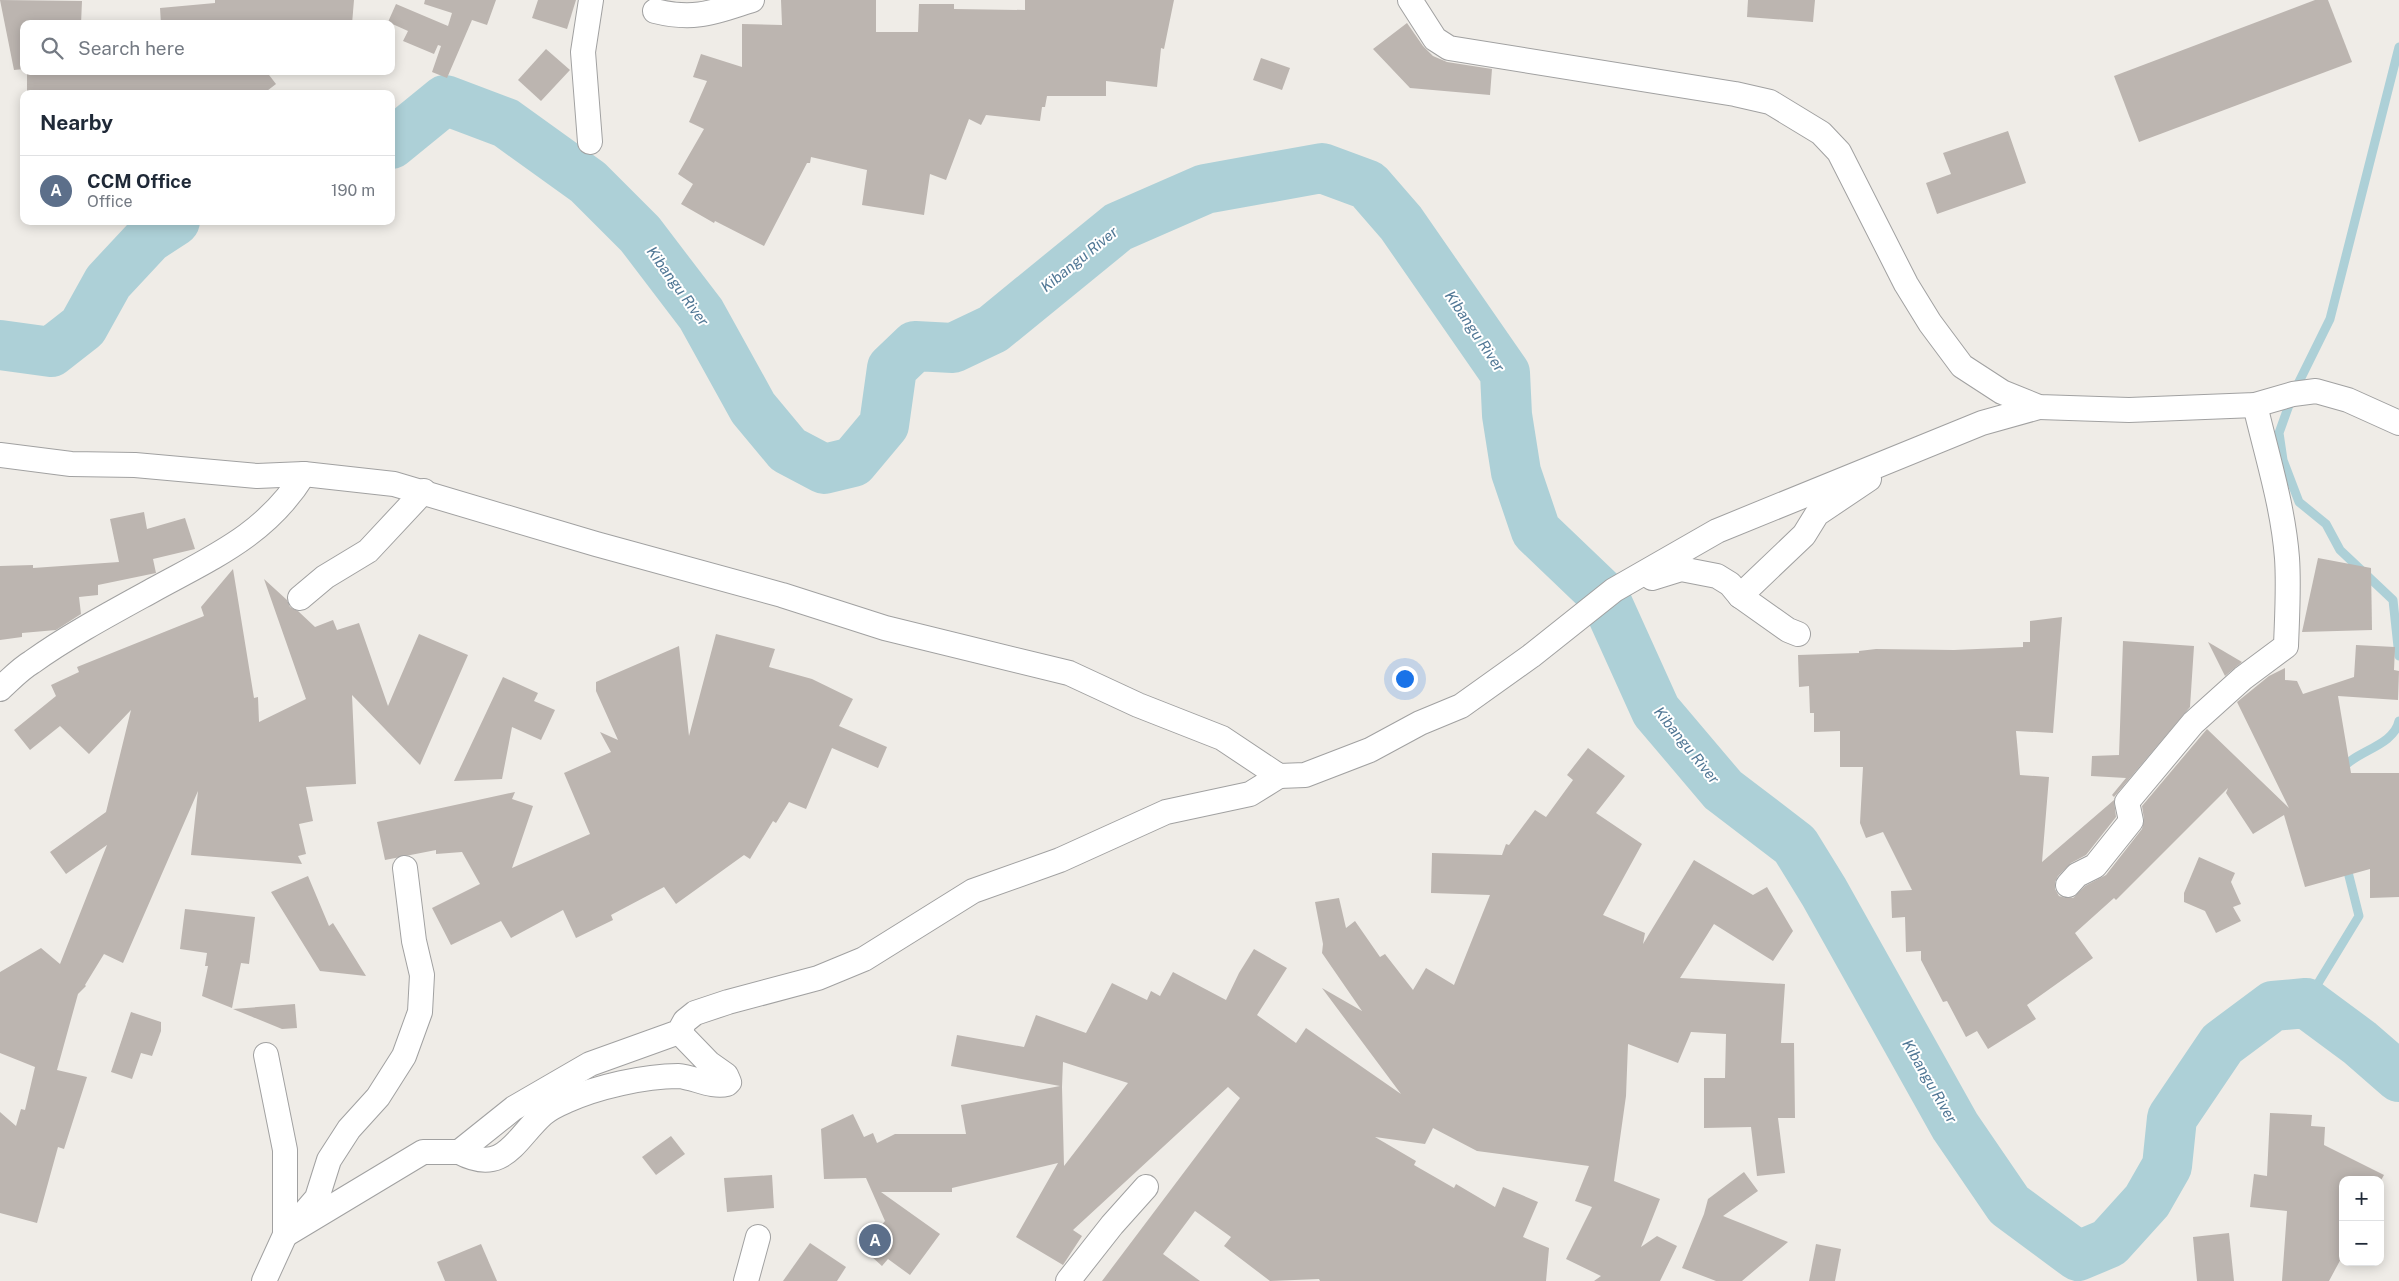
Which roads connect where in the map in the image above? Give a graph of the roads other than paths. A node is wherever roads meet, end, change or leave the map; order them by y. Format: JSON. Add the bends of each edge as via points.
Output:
{"nodes":[{"id":1,"x":591,"y":0,"type":"edge"},
{"id":2,"x":752,"y":0,"type":"edge"},
{"id":3,"x":1410,"y":0,"type":"edge"},
{"id":4,"x":655,"y":11,"type":"dead end"},
{"id":5,"x":590,"y":142,"type":"dead end"},
{"id":6,"x":2255,"y":405,"type":"junction"},
{"id":7,"x":2039,"y":407,"type":"junction"},
{"id":8,"x":2399,"y":423,"type":"edge"},
{"id":9,"x":0,"y":455,"type":"edge"},
{"id":10,"x":1903,"y":455,"type":"junction"},
{"id":11,"x":304,"y":474,"type":"junction"},
{"id":12,"x":424,"y":492,"type":"junction"},
{"id":13,"x":1614,"y":590,"type":"junction"},
{"id":14,"x":1740,"y":596,"type":"junction"},
{"id":15,"x":300,"y":598,"type":"dead end"},
{"id":16,"x":1798,"y":634,"type":"dead end"},
{"id":17,"x":0,"y":689,"type":"edge"},
{"id":18,"x":1279,"y":776,"type":"junction"},
{"id":19,"x":405,"y":868,"type":"dead end"},
{"id":20,"x":2068,"y":885,"type":"dead end"},
{"id":21,"x":679,"y":1032,"type":"junction"},
{"id":22,"x":266,"y":1055,"type":"dead end"},
{"id":23,"x":460,"y":1152,"type":"junction"},
{"id":24,"x":1146,"y":1187,"type":"dead end"},
{"id":25,"x":285,"y":1235,"type":"junction"},
{"id":26,"x":758,"y":1237,"type":"dead end"},
{"id":27,"x":264,"y":1281,"type":"edge"},
{"id":28,"x":746,"y":1281,"type":"edge"},
{"id":29,"x":1068,"y":1281,"type":"edge"}],
"edges":[{"from":1,"to":5,"type":"street","via":[[583,52]]},
{"from":2,"to":4,"type":"street","via":[[697,16],[675,16]]},
{"from":3,"to":7,"type":"street","via":[[1436,39],[1449,48],[1735,94],[1770,102],[1806,123],[1839,152],[1906,284],[1962,366],[2002,392]]},
{"from":6,"to":7,"type":"street","via":[[2129,410]]},
{"from":6,"to":8,"type":"street","via":[[2294,394],[2316,392],[2348,400]]},
{"from":6,"to":20,"type":"street","via":[[2285,540],[2286,646],[2212,705],[2176,742],[2127,802],[2131,821],[2096,866],[2077,875]]},
{"from":7,"to":10,"type":"street","via":[[1982,423]]},
{"from":9,"to":11,"type":"street","via":[[71,464],[135,465],[257,476]]},
{"from":10,"to":13,"type":"street","via":[[1717,531]]},
{"from":10,"to":14,"type":"street","via":[[1817,514],[1804,535]]},
{"from":11,"to":12,"type":"street","via":[[394,484]]},
{"from":11,"to":17,"type":"street","via":[[291,495],[240,542],[139,597],[31,662]]},
{"from":12,"to":15,"type":"street","via":[[368,551]]},
{"from":12,"to":18,"type":"street","via":[[782,595],[885,628],[1069,673],[1222,738]]},
{"from":13,"to":14,"type":"street","via":[[1681,569],[1717,576]]},
{"from":13,"to":18,"type":"street","via":[[1461,706],[1420,723],[1370,750],[1305,775]]},
{"from":14,"to":16,"type":"street"},
{"from":18,"to":21,"type":"street","via":[[1250,794],[1166,812],[1060,860],[973,891],[864,959],[818,978],[695,1013]]},
{"from":19,"to":25,"type":"street","via":[[414,941],[422,975],[420,1012],[404,1056],[378,1097],[349,1129],[329,1160],[317,1198]]},
{"from":21,"to":23,"type":"street","via":[[617,1053],[563,1079],[514,1108]]},
{"from":21,"to":23,"type":"street","via":[[709,1063],[726,1075],[727,1084],[678,1076],[602,1089],[567,1100],[543,1114],[519,1142],[493,1160],[472,1159]]},
{"from":22,"to":25,"type":"street","via":[[285,1150]]},
{"from":23,"to":25,"type":"street","via":[[423,1152]]},
{"from":24,"to":29,"type":"street"},
{"from":25,"to":27,"type":"street"},
{"from":26,"to":28,"type":"street"}]}
